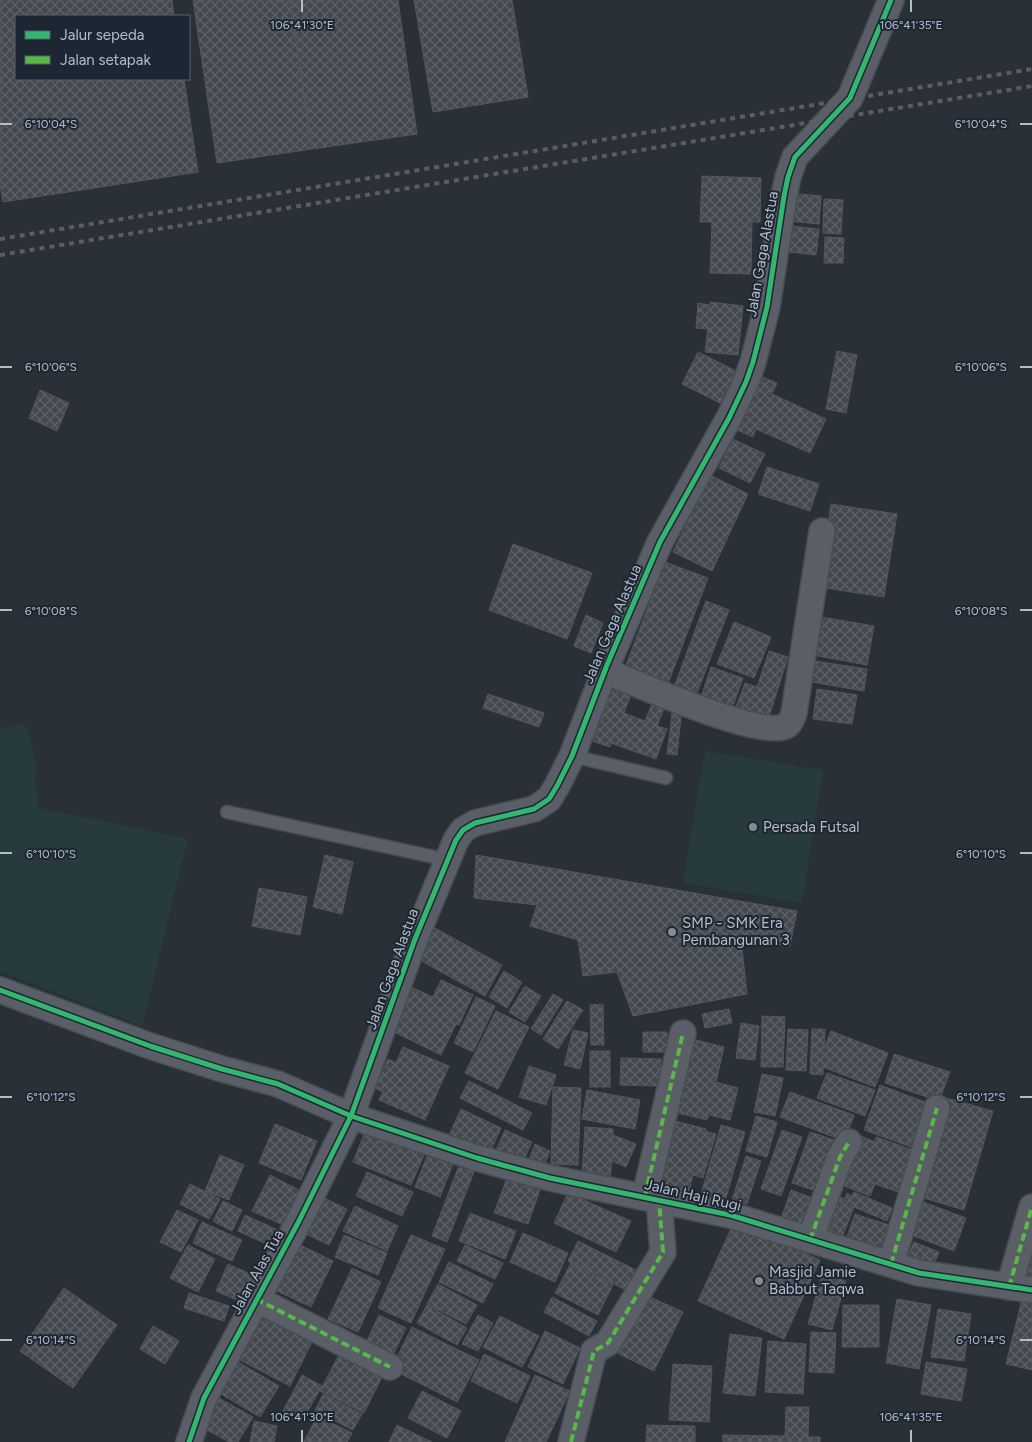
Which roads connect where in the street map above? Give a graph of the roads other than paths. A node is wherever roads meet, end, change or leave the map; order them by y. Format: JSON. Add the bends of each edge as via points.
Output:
{"nodes":[{"id":1,"x":891,"y":0,"type":"edge"},
{"id":2,"x":822,"y":530,"type":"dead end"},
{"id":3,"x":605,"y":671,"type":"junction"},
{"id":4,"x":572,"y":756,"type":"junction"},
{"id":5,"x":666,"y":778,"type":"dead end"},
{"id":6,"x":227,"y":812,"type":"dead end"},
{"id":7,"x":448,"y":860,"type":"junction"},
{"id":8,"x":0,"y":990,"type":"edge"},
{"id":9,"x":683,"y":1033,"type":"dead end"},
{"id":10,"x":937,"y":1108,"type":"dead end"},
{"id":11,"x":351,"y":1116,"type":"junction"},
{"id":12,"x":849,"y":1142,"type":"dead end"},
{"id":13,"x":652,"y":1198,"type":"junction"},
{"id":14,"x":1032,"y":1207,"type":"edge"},
{"id":15,"x":810,"y":1240,"type":"junction"},
{"id":16,"x":891,"y":1264,"type":"junction"},
{"id":17,"x":1021,"y":1288,"type":"edge"},
{"id":18,"x":256,"y":1299,"type":"junction"},
{"id":19,"x":390,"y":1367,"type":"dead end"},
{"id":20,"x":193,"y":1441,"type":"edge"},
{"id":21,"x":571,"y":1442,"type":"edge"}],
"edges":[{"from":1,"to":3,"type":"street","name":"Jalan Gaga Alastua","via":[[850,98],[795,157],[784,196],[767,307],[746,382],[660,542]]},
{"from":2,"to":3,"type":"street","via":[[794,713],[785,727],[754,726]]},
{"from":3,"to":4,"type":"street","name":"Jalan Gaga Alastua"},
{"from":4,"to":5,"type":"lane"},
{"from":4,"to":7,"type":"street","name":"Jalan Gaga Alastua","via":[[557,786],[543,804],[522,813],[469,825],[456,840]]},
{"from":6,"to":7,"type":"lane"},
{"from":7,"to":11,"type":"street","name":"Jalan Gaga Alastua","via":[[414,940]]},
{"from":8,"to":11,"type":"street","name":"Jalan Haji Rugi","via":[[150,1046],[278,1084]]},
{"from":9,"to":13,"type":"street"},
{"from":10,"to":16,"type":"street"},
{"from":11,"to":13,"type":"street","name":"Jalan Haji Rugi","via":[[477,1158],[550,1178]]},
{"from":11,"to":18,"type":"street","name":"Jalan Alas Tua"},
{"from":12,"to":15,"type":"street"},
{"from":13,"to":15,"type":"street","name":"Jalan Haji Rugi","via":[[730,1215]]},
{"from":13,"to":21,"type":"street","via":[[663,1252],[608,1343],[594,1350]]},
{"from":14,"to":17,"type":"street"},
{"from":15,"to":16,"type":"street","name":"Jalan Haji Rugi"},
{"from":16,"to":17,"type":"street","name":"Jalan Haji Rugi","via":[[919,1273]]},
{"from":18,"to":19,"type":"street"},
{"from":18,"to":20,"type":"street","name":"Jalan Alas Tua","via":[[204,1398]]}]}
